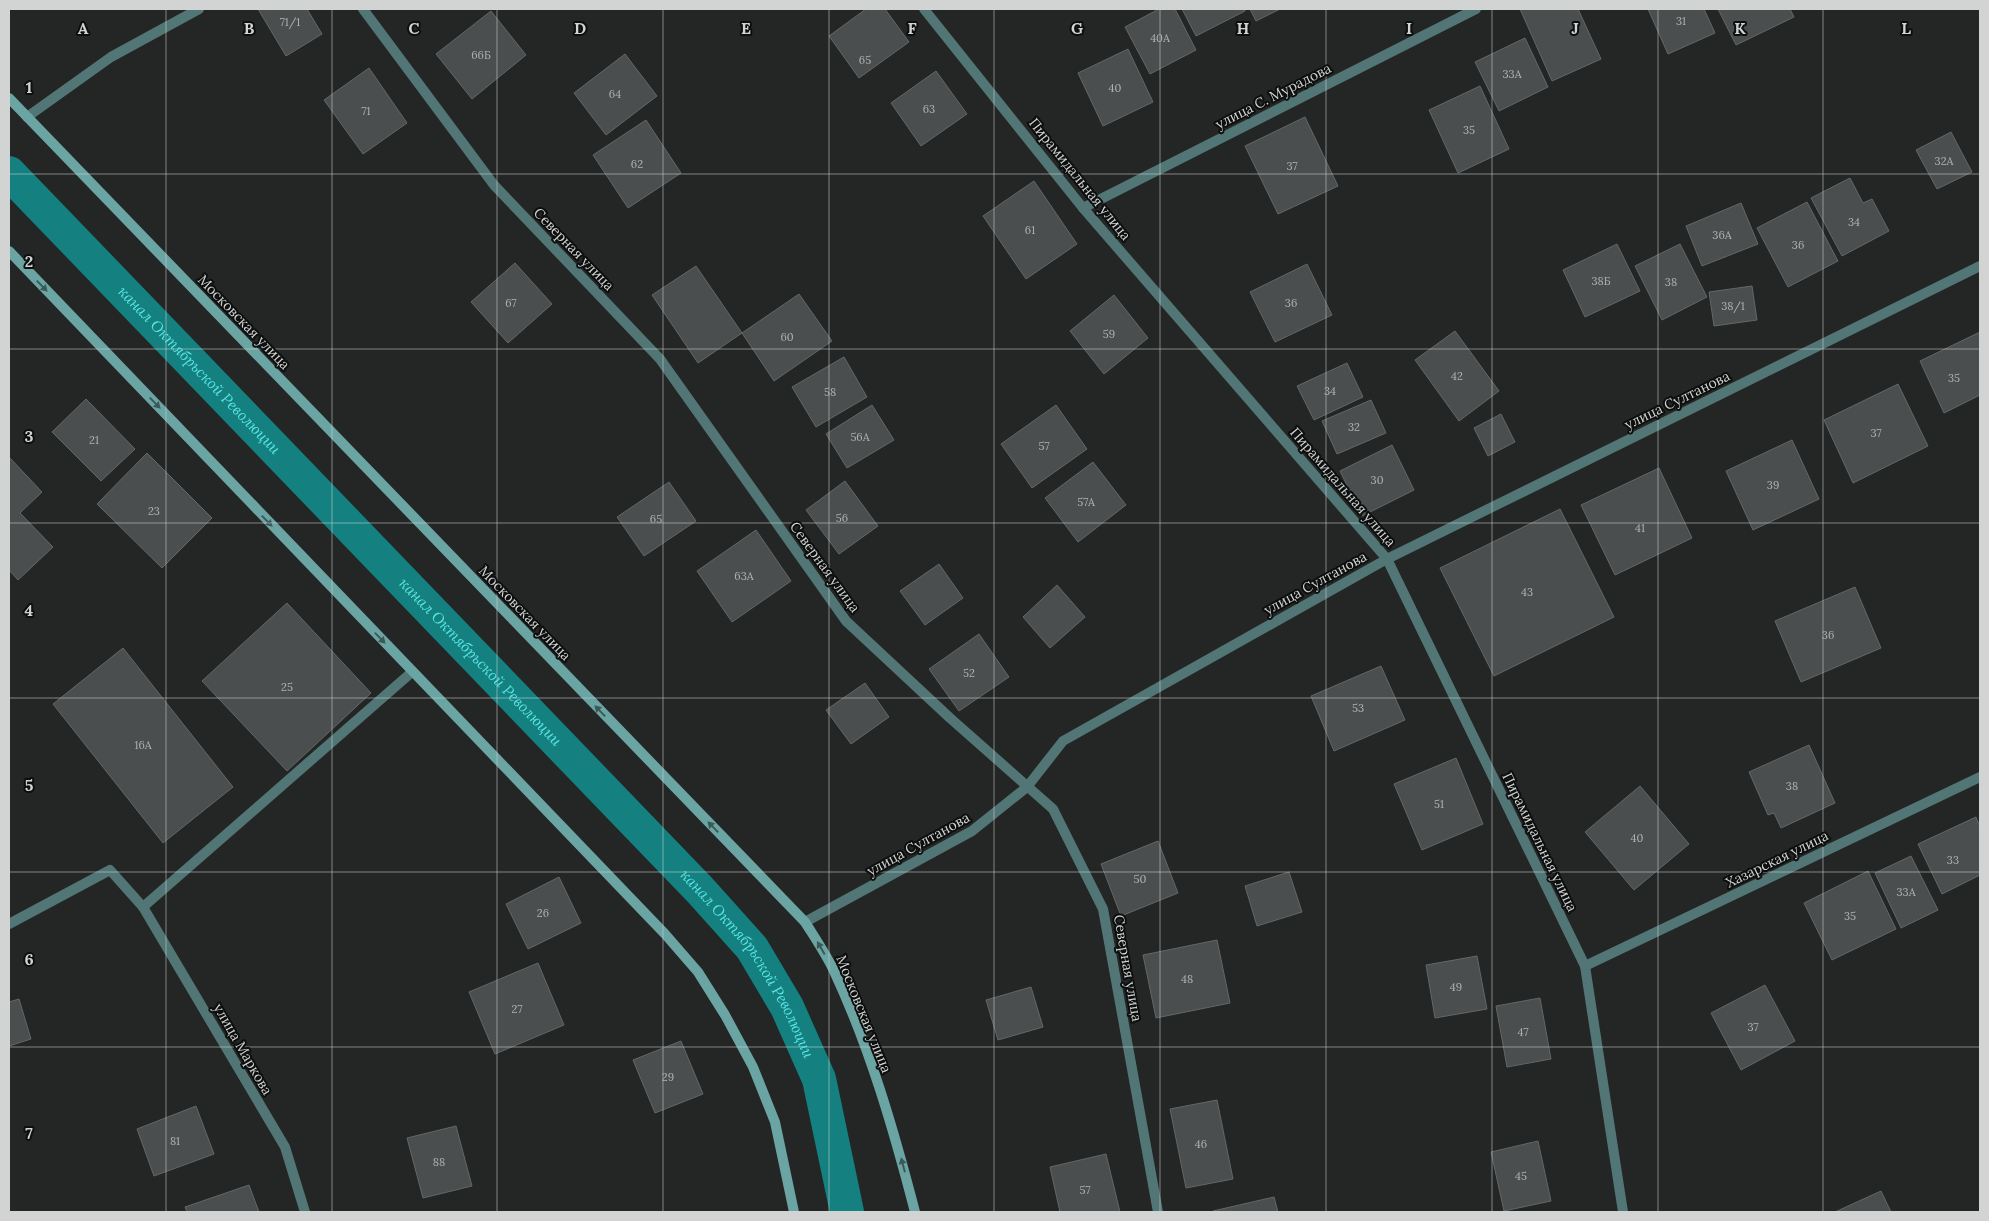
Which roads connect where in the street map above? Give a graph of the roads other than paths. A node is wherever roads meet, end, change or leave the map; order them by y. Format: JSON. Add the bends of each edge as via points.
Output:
{"nodes":[{"id":1,"x":199,"y":9,"type":"edge"},
{"id":2,"x":363,"y":9,"type":"edge"},
{"id":3,"x":924,"y":9,"type":"edge"},
{"id":4,"x":1476,"y":9,"type":"edge"},
{"id":5,"x":9,"y":98,"type":"edge"},
{"id":6,"x":27,"y":117,"type":"junction"},
{"id":7,"x":1083,"y":208,"type":"junction"},
{"id":8,"x":9,"y":251,"type":"edge"},
{"id":9,"x":1980,"y":266,"type":"edge"},
{"id":10,"x":1387,"y":559,"type":"junction"},
{"id":11,"x":412,"y":672,"type":"junction"},
{"id":12,"x":1980,"y":777,"type":"edge"},
{"id":13,"x":1028,"y":787,"type":"junction"},
{"id":14,"x":143,"y":907,"type":"junction"},
{"id":15,"x":805,"y":922,"type":"junction"},
{"id":16,"x":9,"y":924,"type":"edge"},
{"id":17,"x":1585,"y":966,"type":"junction"},
{"id":18,"x":305,"y":1212,"type":"edge"},
{"id":19,"x":794,"y":1212,"type":"edge"},
{"id":20,"x":915,"y":1212,"type":"edge"},
{"id":21,"x":1158,"y":1212,"type":"edge"},
{"id":22,"x":1623,"y":1212,"type":"edge"}],
"edges":[{"from":1,"to":6,"type":"street","via":[[111,57]]},
{"from":2,"to":13,"type":"street","name":"Северная улица","via":[[494,185],[660,359],[846,621]]},
{"from":3,"to":7,"type":"street","name":"Пирамидальная улица"},
{"from":4,"to":7,"type":"street","name":"улица С. Мурадова"},
{"from":5,"to":6,"type":"main road","name":"Московская улица"},
{"from":15,"to":6,"type":"main road","name":"Московская улица","one_way":true},
{"from":7,"to":10,"type":"street","name":"Пирамидальная улица"},
{"from":8,"to":11,"type":"main road","one_way":true},
{"from":9,"to":10,"type":"street","name":"улица Султанова"},
{"from":10,"to":13,"type":"street","name":"улица Султанова","via":[[1063,741]]},
{"from":10,"to":17,"type":"street","name":"Пирамидальная улица"},
{"from":11,"to":14,"type":"street"},
{"from":11,"to":19,"type":"main road","via":[[659,926],[698,972],[754,1067],[776,1122]]},
{"from":12,"to":17,"type":"street","name":"Хазарская улица"},
{"from":13,"to":15,"type":"street","name":"улица Султанова","via":[[972,831]]},
{"from":13,"to":21,"type":"street","name":"Северная улица","via":[[1052,809],[1103,909]]},
{"from":14,"to":16,"type":"street","name":"улица Маркова","via":[[110,870]]},
{"from":14,"to":18,"type":"street","name":"улица Маркова","via":[[285,1147]]},
{"from":20,"to":15,"type":"main road","name":"Московская улица","one_way":true,"via":[[895,1134],[855,1022],[834,970]]},
{"from":17,"to":22,"type":"street","name":"Пирамидальная улица"}]}
